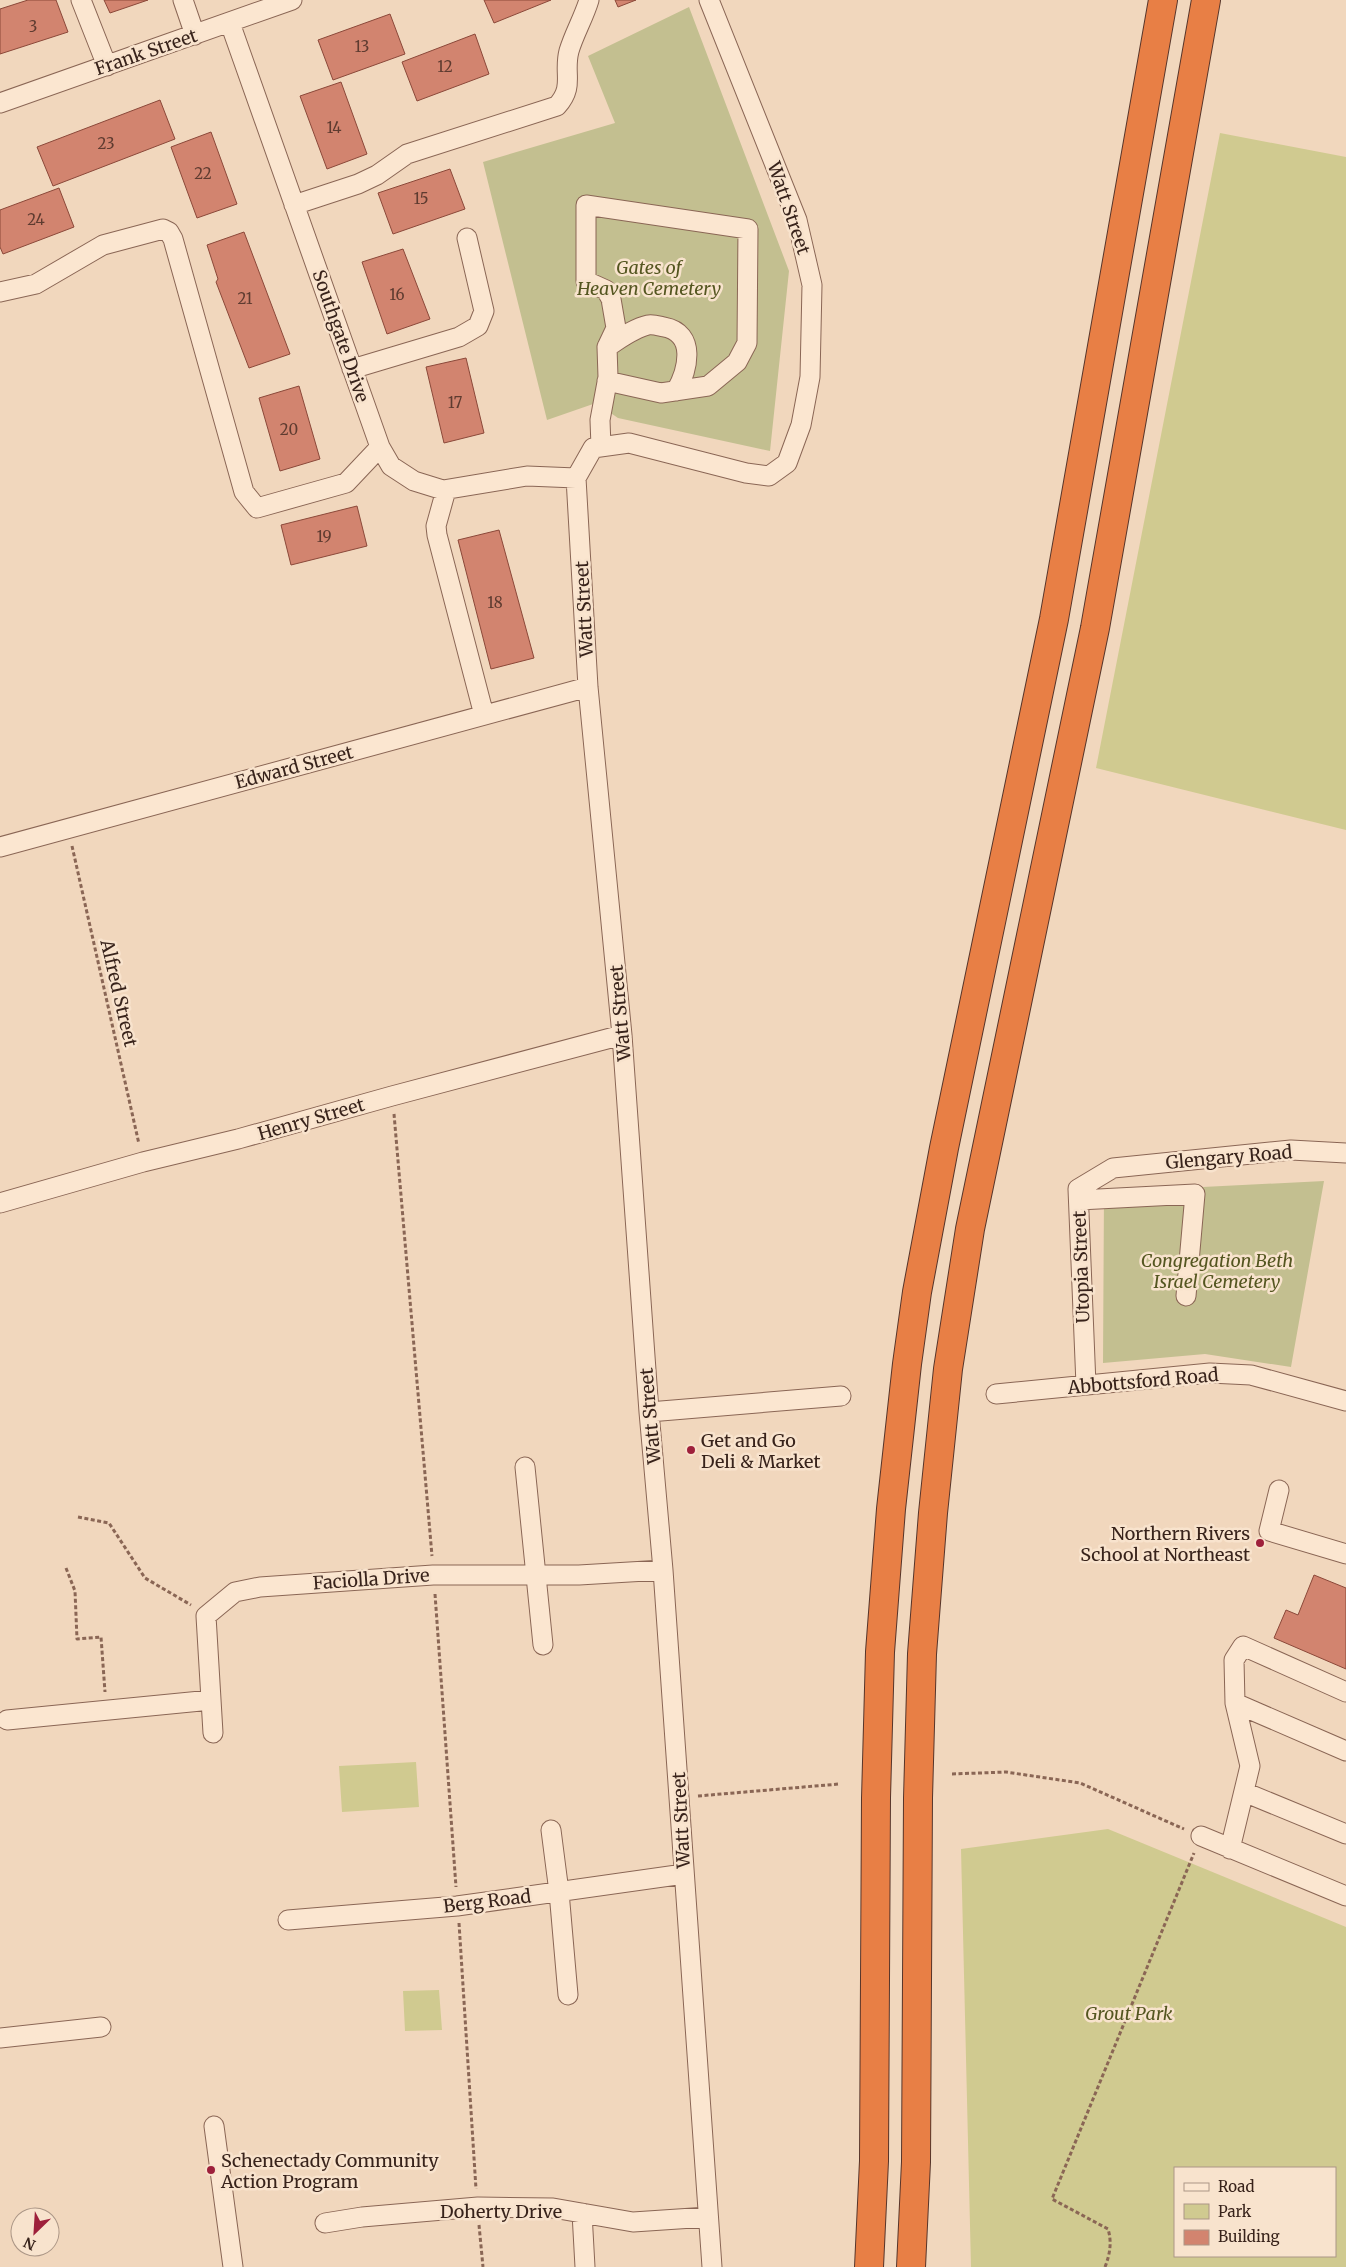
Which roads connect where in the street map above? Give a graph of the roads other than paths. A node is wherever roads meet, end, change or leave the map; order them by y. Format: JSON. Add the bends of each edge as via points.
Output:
{"nodes":[{"id":1,"x":82,"y":0,"type":"edge"},
{"id":2,"x":182,"y":0,"type":"edge"},
{"id":3,"x":292,"y":0,"type":"edge"},
{"id":4,"x":589,"y":0,"type":"edge"},
{"id":5,"x":709,"y":0,"type":"edge"},
{"id":6,"x":1164,"y":0,"type":"edge"},
{"id":7,"x":1206,"y":0,"type":"edge"},
{"id":8,"x":258,"y":6,"type":"edge"},
{"id":9,"x":230,"y":23,"type":"junction"},
{"id":10,"x":195,"y":35,"type":"junction"},
{"id":11,"x":107,"y":66,"type":"junction"},
{"id":12,"x":0,"y":103,"type":"edge"},
{"id":13,"x":294,"y":205,"type":"junction"},
{"id":14,"x":466,"y":238,"type":"dead end"},
{"id":15,"x":0,"y":292,"type":"edge"},
{"id":16,"x":607,"y":347,"type":"junction"},
{"id":17,"x":352,"y":369,"type":"junction"},
{"id":18,"x":607,"y":381,"type":"junction"},
{"id":19,"x":676,"y":391,"type":"junction"},
{"id":20,"x":380,"y":446,"type":"junction"},
{"id":21,"x":601,"y":447,"type":"junction"},
{"id":22,"x":576,"y":478,"type":"junction"},
{"id":23,"x":446,"y":490,"type":"junction"},
{"id":24,"x":588,"y":687,"type":"junction"},
{"id":25,"x":484,"y":715,"type":"junction"},
{"id":26,"x":0,"y":847,"type":"edge"},
{"id":27,"x":622,"y":1035,"type":"junction"},
{"id":28,"x":1346,"y":1153,"type":"edge"},
{"id":29,"x":1112,"y":1168,"type":"joint"},
{"id":30,"x":1079,"y":1200,"type":"junction"},
{"id":31,"x":0,"y":1202,"type":"edge"},
{"id":32,"x":1186,"y":1296,"type":"dead end"},
{"id":33,"x":1086,"y":1385,"type":"junction"},
{"id":34,"x":996,"y":1394,"type":"dead end"},
{"id":35,"x":841,"y":1396,"type":"dead end"},
{"id":36,"x":1346,"y":1400,"type":"edge"},
{"id":37,"x":650,"y":1412,"type":"junction"},
{"id":38,"x":525,"y":1467,"type":"dead end"},
{"id":39,"x":1279,"y":1490,"type":"dead end"},
{"id":40,"x":1346,"y":1554,"type":"edge"},
{"id":41,"x":663,"y":1570,"type":"junction"},
{"id":42,"x":537,"y":1575,"type":"junction"},
{"id":43,"x":543,"y":1645,"type":"dead end"},
{"id":44,"x":1346,"y":1692,"type":"edge"},
{"id":45,"x":211,"y":1700,"type":"junction"},
{"id":46,"x":1235,"y":1703,"type":"junction"},
{"id":47,"x":7,"y":1720,"type":"dead end"},
{"id":48,"x":213,"y":1733,"type":"dead end"},
{"id":49,"x":1346,"y":1751,"type":"edge"},
{"id":50,"x":1244,"y":1792,"type":"junction"},
{"id":51,"x":551,"y":1830,"type":"dead end"},
{"id":52,"x":1346,"y":1834,"type":"edge"},
{"id":53,"x":1201,"y":1836,"type":"road end"},
{"id":54,"x":1230,"y":1849,"type":"junction"},
{"id":55,"x":684,"y":1874,"type":"junction"},
{"id":56,"x":560,"y":1892,"type":"junction"},
{"id":57,"x":1346,"y":1896,"type":"edge"},
{"id":58,"x":288,"y":1920,"type":"dead end"},
{"id":59,"x":568,"y":1995,"type":"dead end"},
{"id":60,"x":101,"y":2027,"type":"dead end"},
{"id":61,"x":0,"y":2038,"type":"edge"},
{"id":62,"x":214,"y":2126,"type":"dead end"},
{"id":63,"x":582,"y":2213,"type":"junction"},
{"id":64,"x":708,"y":2217,"type":"junction"},
{"id":65,"x":325,"y":2223,"type":"dead end"},
{"id":66,"x":233,"y":2267,"type":"edge"},
{"id":67,"x":585,"y":2267,"type":"edge"},
{"id":68,"x":712,"y":2267,"type":"edge"},
{"id":69,"x":869,"y":2267,"type":"edge"},
{"id":70,"x":912,"y":2267,"type":"edge"}],
"edges":[{"from":1,"to":11,"type":"street"},
{"from":2,"to":10,"type":"street"},
{"from":3,"to":8,"type":"street","name":"Frank Street"},
{"from":4,"to":13,"type":"street","via":[[569,51],[566,67],[568,89],[557,106],[407,154],[358,184]]},
{"from":5,"to":21,"type":"street","name":"Watt Street","via":[[797,220],[812,284],[810,377],[802,425],[787,463],[769,476],[629,443]]},
{"from":6,"to":69,"type":"highway","via":[[1054,620],[944,1148],[907,1364],[880,1652],[874,2161]]},
{"from":7,"to":70,"type":"highway","via":[[1095,628],[970,1229],[948,1369],[932,1512],[922,1654]]},
{"from":8,"to":9,"type":"street","name":"Frank Street"},
{"from":9,"to":10,"type":"street","name":"Frank Street"},
{"from":9,"to":13,"type":"street","name":"Southgate Drive"},
{"from":10,"to":11,"type":"street","name":"Frank Street"},
{"from":11,"to":12,"type":"street","name":"Frank Street"},
{"from":13,"to":17,"type":"street","name":"Southgate Drive"},
{"from":14,"to":17,"type":"street","via":[[484,311],[478,326],[459,337]]},
{"from":15,"to":20,"type":"street","via":[[36,284],[103,245],[163,229],[173,239],[244,492],[257,508],[346,483]]},
{"from":16,"to":18,"type":"street"},
{"from":16,"to":19,"type":"street","via":[[650,324],[670,328],[684,340],[688,357],[684,377]]},
{"from":16,"to":19,"type":"street","via":[[616,328],[611,299],[606,290],[586,282],[586,204],[748,229],[747,343],[736,362],[708,386]]},
{"from":17,"to":20,"type":"street","name":"Southgate Drive"},
{"from":18,"to":19,"type":"street","via":[[661,393]]},
{"from":18,"to":21,"type":"street","via":[[600,420]]},
{"from":20,"to":23,"type":"street","name":"Southgate Drive","via":[[391,466],[414,481]]},
{"from":21,"to":22,"type":"street","via":[[593,448]]},
{"from":22,"to":23,"type":"street","name":"Southgate Drive","via":[[527,476]]},
{"from":22,"to":24,"type":"street","name":"Watt Street"},
{"from":23,"to":25,"type":"street","via":[[436,526],[437,535]]},
{"from":24,"to":25,"type":"street","name":"Edward Street"},
{"from":24,"to":27,"type":"street","name":"Watt Street"},
{"from":25,"to":26,"type":"street","name":"Edward Street"},
{"from":27,"to":31,"type":"street","name":"Henry Street"},
{"from":27,"to":37,"type":"street","name":"Watt Street"},
{"from":28,"to":29,"type":"street","name":"Glengary Road","via":[[1291,1150]]},
{"from":29,"to":30,"type":"street","name":"Utopia Street","via":[[1078,1189]]},
{"from":30,"to":32,"type":"street","via":[[1195,1194]]},
{"from":30,"to":33,"type":"street","name":"Utopia Street"},
{"from":33,"to":34,"type":"street","name":"Abbottsford Road"},
{"from":33,"to":36,"type":"street","name":"Abbottsford Road","via":[[1210,1373],[1250,1375]]},
{"from":35,"to":37,"type":"street"},
{"from":37,"to":41,"type":"street","name":"Watt Street"},
{"from":38,"to":42,"type":"street"},
{"from":39,"to":40,"type":"street","via":[[1269,1532]]},
{"from":41,"to":42,"type":"street","name":"Faciolla Drive","via":[[579,1576]]},
{"from":41,"to":55,"type":"street","name":"Watt Street"},
{"from":42,"to":43,"type":"street"},
{"from":42,"to":45,"type":"street","name":"Faciolla Drive","via":[[433,1574],[260,1586],[235,1592],[206,1616]]},
{"from":44,"to":46,"type":"street","via":[[1243,1646],[1234,1660]]},
{"from":45,"to":47,"type":"street"},
{"from":45,"to":48,"type":"street"},
{"from":46,"to":49,"type":"street"},
{"from":46,"to":50,"type":"street","via":[[1250,1766]]},
{"from":50,"to":52,"type":"street"},
{"from":50,"to":54,"type":"street"},
{"from":51,"to":56,"type":"street"},
{"from":53,"to":54,"type":"street"},
{"from":54,"to":57,"type":"street"},
{"from":55,"to":56,"type":"street","name":"Berg Road"},
{"from":55,"to":64,"type":"street","name":"Watt Street"},
{"from":56,"to":58,"type":"street","name":"Berg Road","via":[[457,1906]]},
{"from":56,"to":59,"type":"street"},
{"from":60,"to":61,"type":"street"},
{"from":62,"to":66,"type":"street"},
{"from":63,"to":64,"type":"street","name":"Doherty Drive","via":[[633,2222]]},
{"from":63,"to":65,"type":"street","name":"Doherty Drive","via":[[553,2208],[478,2208]]},
{"from":63,"to":67,"type":"street"},
{"from":64,"to":68,"type":"street","name":"Watt Street"}]}
